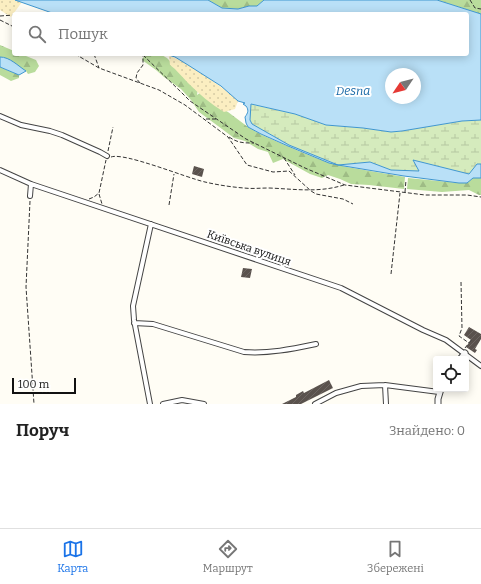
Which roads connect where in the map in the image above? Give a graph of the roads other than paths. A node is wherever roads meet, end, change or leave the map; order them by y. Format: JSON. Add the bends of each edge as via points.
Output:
{"nodes":[{"id":1,"x":0,"y":116,"type":"edge"},
{"id":2,"x":107,"y":158,"type":"road end"},
{"id":3,"x":0,"y":170,"type":"edge"},
{"id":4,"x":31,"y":184,"type":"junction"},
{"id":5,"x":30,"y":196,"type":"road end"},
{"id":6,"x":152,"y":224,"type":"junction"},
{"id":7,"x":134,"y":323,"type":"junction"},
{"id":8,"x":316,"y":344,"type":"dead end"},
{"id":9,"x":463,"y":352,"type":"junction"},
{"id":10,"x":461,"y":356,"type":"edge"},
{"id":11,"x":481,"y":366,"type":"edge"},
{"id":12,"x":384,"y":385,"type":"junction"},
{"id":13,"x":433,"y":389,"type":"edge"},
{"id":14,"x":440,"y":392,"type":"edge"},
{"id":15,"x":150,"y":404,"type":"edge"},
{"id":16,"x":163,"y":404,"type":"edge"},
{"id":17,"x":204,"y":404,"type":"edge"},
{"id":18,"x":315,"y":404,"type":"edge"},
{"id":19,"x":386,"y":404,"type":"edge"},
{"id":20,"x":438,"y":404,"type":"edge"}],
"edges":[{"from":1,"to":2,"type":"street","via":[[21,125],[62,135],[100,152]]},
{"from":3,"to":4,"type":"street","name":"Київська вулиця"},
{"from":4,"to":5,"type":"street"},
{"from":4,"to":6,"type":"street","name":"Київська вулиця"},
{"from":6,"to":7,"type":"street","via":[[133,306]]},
{"from":6,"to":9,"type":"street","name":"Київська вулиця","via":[[341,288],[446,340]]},
{"from":7,"to":8,"type":"street","via":[[152,324],[244,352],[258,353]]},
{"from":7,"to":15,"type":"street"},
{"from":9,"to":10,"type":"street"},
{"from":9,"to":11,"type":"street","name":"Київська вулиця"},
{"from":12,"to":13,"type":"street"},
{"from":12,"to":18,"type":"street","via":[[349,389]]},
{"from":12,"to":19,"type":"street"},
{"from":14,"to":20,"type":"street"},
{"from":16,"to":17,"type":"street","via":[[182,400]]}]}
